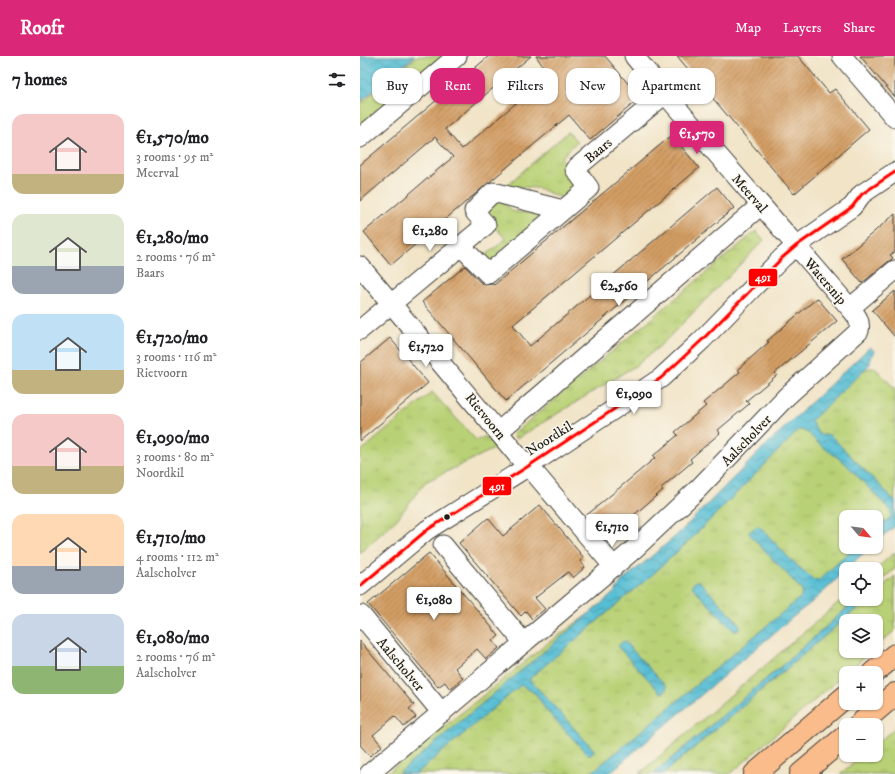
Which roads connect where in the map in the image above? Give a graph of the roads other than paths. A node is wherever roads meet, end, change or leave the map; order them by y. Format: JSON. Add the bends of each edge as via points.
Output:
{"nodes":[{"id":1,"x":457,"y":56,"type":"edge"},
{"id":2,"x":634,"y":56,"type":"edge"},
{"id":3,"x":842,"y":56,"type":"edge"},
{"id":4,"x":644,"y":68,"type":"edge"},
{"id":5,"x":653,"y":104,"type":"edge"},
{"id":6,"x":674,"y":104,"type":"edge"},
{"id":7,"x":895,"y":118,"type":"edge"},
{"id":8,"x":360,"y":138,"type":"edge"},
{"id":9,"x":895,"y":172,"type":"edge"},
{"id":10,"x":761,"y":205,"type":"junction"},
{"id":11,"x":563,"y":210,"type":"junction"},
{"id":12,"x":792,"y":242,"type":"junction"},
{"id":13,"x":461,"y":246,"type":"junction"},
{"id":14,"x":360,"y":266,"type":"edge"},
{"id":15,"x":895,"y":270,"type":"edge"},
{"id":16,"x":392,"y":303,"type":"junction"},
{"id":17,"x":850,"y":308,"type":"junction"},
{"id":18,"x":360,"y":330,"type":"edge"},
{"id":19,"x":498,"y":432,"type":"junction"},
{"id":20,"x":523,"y":462,"type":"junction"},
{"id":21,"x":443,"y":545,"type":"dead end"},
{"id":22,"x":614,"y":567,"type":"junction"},
{"id":23,"x":360,"y":571,"type":"edge"},
{"id":24,"x":360,"y":586,"type":"edge"},
{"id":25,"x":361,"y":615,"type":"edge"},
{"id":26,"x":524,"y":643,"type":"junction"},
{"id":27,"x":895,"y":654,"type":"edge"},
{"id":28,"x":881,"y":666,"type":"edge"},
{"id":29,"x":895,"y":694,"type":"edge"},
{"id":30,"x":839,"y":702,"type":"edge"},
{"id":31,"x":442,"y":713,"type":"junction"},
{"id":32,"x":867,"y":718,"type":"edge"},
{"id":33,"x":839,"y":742,"type":"edge"},
{"id":34,"x":369,"y":774,"type":"edge"},
{"id":35,"x":755,"y":774,"type":"edge"},
{"id":36,"x":801,"y":774,"type":"edge"}],
"edges":[{"from":1,"to":8,"type":"street"},
{"from":2,"to":4,"type":"street","name":"Meerval"},
{"from":3,"to":7,"type":"street"},
{"from":5,"to":11,"type":"street","name":"Baars","via":[[575,169],[589,188]]},
{"from":6,"to":10,"type":"street","name":"Meerval"},
{"from":9,"to":12,"type":"street","name":"Noordkil","via":[[805,226]]},
{"from":10,"to":12,"type":"street","name":"Meerval"},
{"from":10,"to":19,"type":"street"},
{"from":11,"to":13,"type":"street","name":"Baars","via":[[488,274]]},
{"from":11,"to":13,"type":"street","via":[[493,192],[474,211],[486,225]]},
{"from":12,"to":17,"type":"street","name":"Watersnip"},
{"from":12,"to":20,"type":"street","name":"Noordkil","via":[[766,260],[703,327],[650,374]]},
{"from":13,"to":16,"type":"street"},
{"from":14,"to":16,"type":"street","name":"Rietvoorn"},
{"from":15,"to":17,"type":"street","name":"Watersnip"},
{"from":16,"to":18,"type":"street"},
{"from":16,"to":19,"type":"street","name":"Rietvoorn"},
{"from":17,"to":22,"type":"street","name":"Aalscholver","via":[[858,318],[859,331],[787,396],[698,489]]},
{"from":19,"to":20,"type":"street","name":"Rietvoorn"},
{"from":20,"to":22,"type":"street"},
{"from":20,"to":23,"type":"street","name":"Noordkil","via":[[440,507]]},
{"from":20,"to":24,"type":"street","name":"Noordkil","via":[[427,530]]},
{"from":21,"to":26,"type":"street"},
{"from":22,"to":26,"type":"street","name":"Aalscholver"},
{"from":25,"to":31,"type":"street","name":"Aalscholver"},
{"from":26,"to":31,"type":"street","name":"Aalscholver"},
{"from":27,"to":28,"type":"highway"},
{"from":29,"to":32,"type":"highway"},
{"from":30,"to":35,"type":"highway"},
{"from":31,"to":34,"type":"street","name":"Aalscholver"},
{"from":33,"to":36,"type":"highway"}]}
